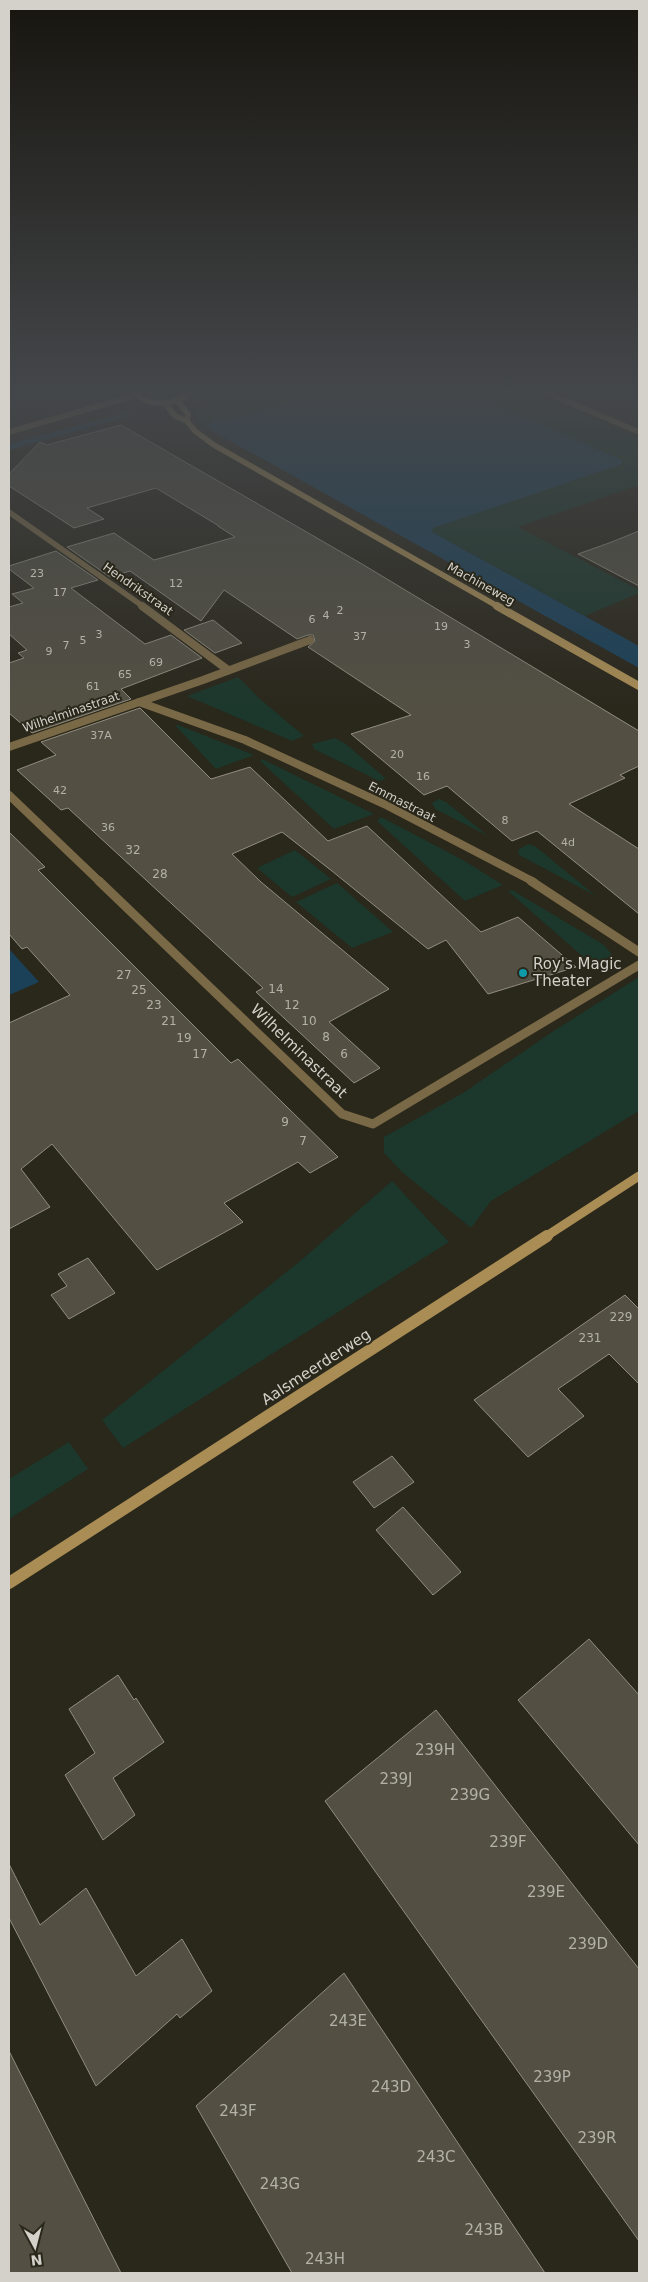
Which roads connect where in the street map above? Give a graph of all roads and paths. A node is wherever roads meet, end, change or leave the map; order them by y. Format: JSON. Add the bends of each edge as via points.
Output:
{"nodes":[{"id":1,"x":308,"y":499,"type":"edge"},
{"id":2,"x":9,"y":512,"type":"edge"},
{"id":3,"x":12,"y":518,"type":"edge"},
{"id":4,"x":310,"y":640,"type":"dead end"},
{"id":5,"x":228,"y":670,"type":"junction"},
{"id":6,"x":639,"y":686,"type":"edge"},
{"id":7,"x":139,"y":702,"type":"junction"},
{"id":8,"x":9,"y":747,"type":"edge"},
{"id":9,"x":9,"y":795,"type":"edge"},
{"id":10,"x":639,"y":952,"type":"edge"},
{"id":11,"x":639,"y":966,"type":"edge"},
{"id":12,"x":639,"y":1176,"type":"edge"},
{"id":13,"x":9,"y":1583,"type":"edge"}],
"edges":[{"from":1,"to":6,"type":"street","name":"Machineweg"},
{"from":2,"to":3,"type":"street","name":"Hendrikstraat"},
{"from":3,"to":5,"type":"street","name":"Hendrikstraat","via":[[178,631]]},
{"from":4,"to":5,"type":"street","name":"Wilhelminastraat"},
{"from":5,"to":7,"type":"street","name":"Wilhelminastraat"},
{"from":7,"to":8,"type":"street","name":"Wilhelminastraat"},
{"from":7,"to":10,"type":"street","name":"Emmastraat","via":[[244,740],[384,804],[539,886]]},
{"from":9,"to":11,"type":"street","name":"Wilhelminastraat","via":[[342,1114],[373,1124]]},
{"from":12,"to":13,"type":"street","name":"Aalsmeerderweg"}]}
